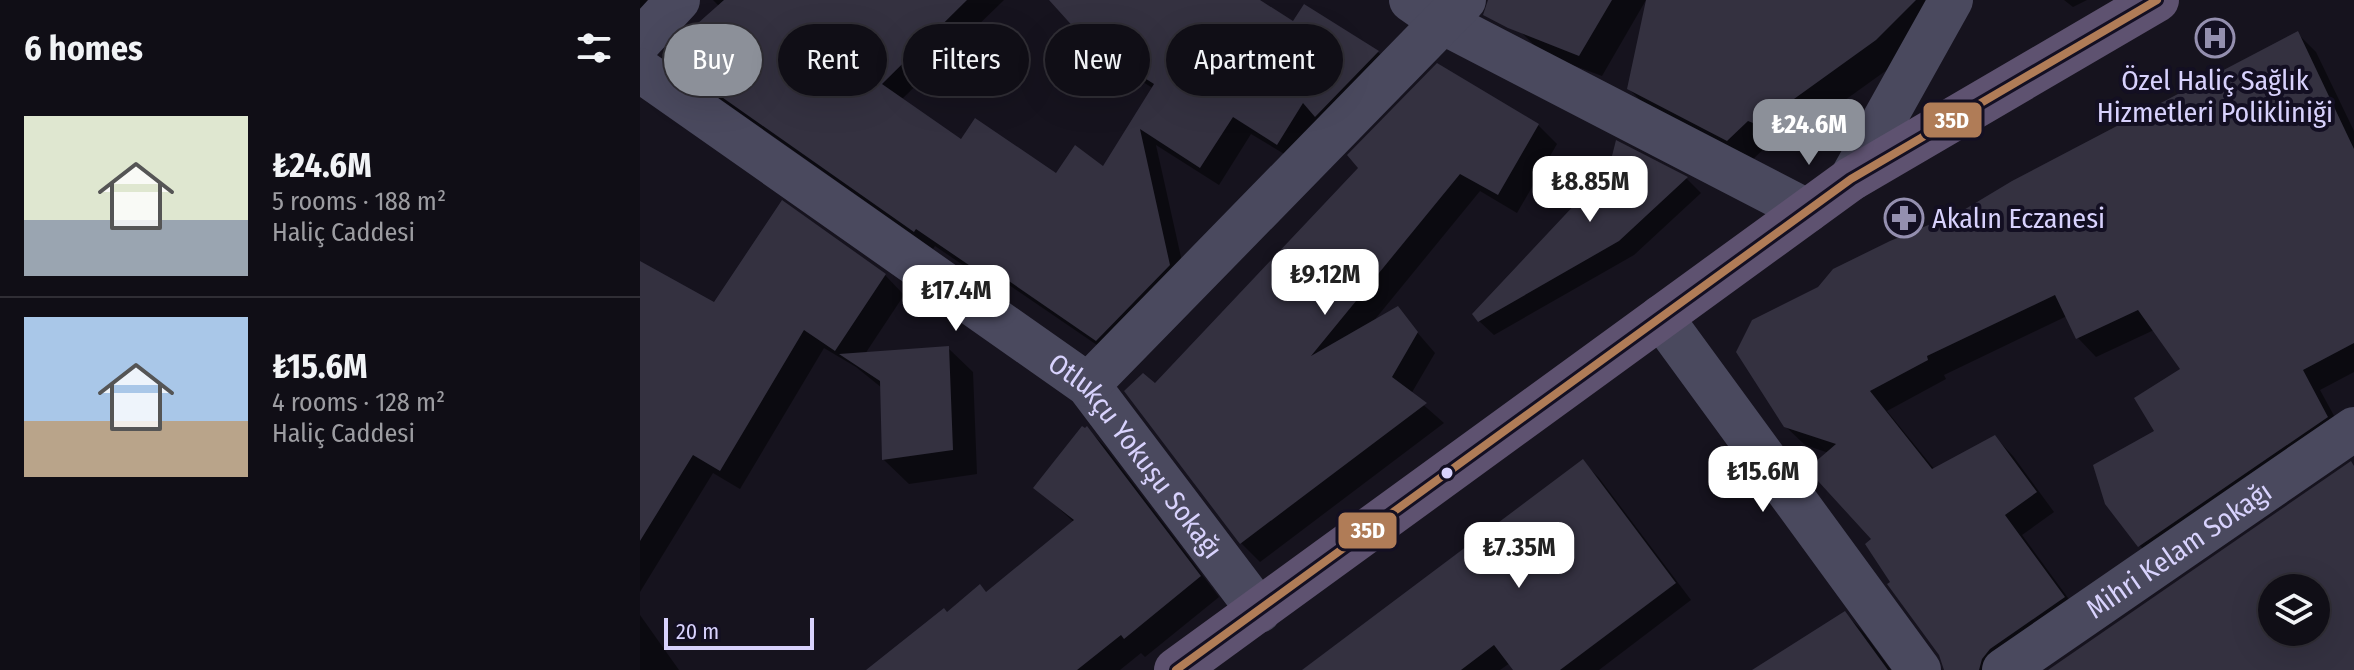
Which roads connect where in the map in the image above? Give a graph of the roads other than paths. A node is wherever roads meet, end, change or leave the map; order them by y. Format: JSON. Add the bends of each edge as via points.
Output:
{"nodes":[{"id":1,"x":678,"y":0,"type":"edge"},
{"id":2,"x":1951,"y":0,"type":"edge"},
{"id":3,"x":2157,"y":0,"type":"edge"},
{"id":4,"x":1440,"y":8,"type":"edge"},
{"id":5,"x":640,"y":41,"type":"edge"},
{"id":6,"x":640,"y":70,"type":"edge"},
{"id":7,"x":1851,"y":179,"type":"junction"},
{"id":8,"x":1807,"y":211,"type":"junction"},
{"id":9,"x":1661,"y":317,"type":"junction"},
{"id":10,"x":1088,"y":385,"type":"junction"},
{"id":11,"x":2354,"y":429,"type":"edge"},
{"id":12,"x":1259,"y":611,"type":"junction"},
{"id":13,"x":1185,"y":667,"type":"edge"},
{"id":14,"x":1919,"y":670,"type":"edge"},
{"id":15,"x":2004,"y":670,"type":"edge"}],
"edges":[{"from":1,"to":5,"type":"street"},
{"from":2,"to":7,"type":"street"},
{"from":3,"to":7,"type":"main road"},
{"from":4,"to":8,"type":"street"},
{"from":4,"to":10,"type":"street"},
{"from":6,"to":10,"type":"street","name":"Otlukçu Yokuşu Sokağı"},
{"from":7,"to":8,"type":"main road"},
{"from":8,"to":9,"type":"main road"},
{"from":9,"to":12,"type":"main road"},
{"from":9,"to":14,"type":"street"},
{"from":10,"to":12,"type":"street","name":"Otlukçu Yokuşu Sokağı"},
{"from":11,"to":15,"type":"street","name":"Mihri Kelam Sokağı"},
{"from":12,"to":13,"type":"main road"}]}
